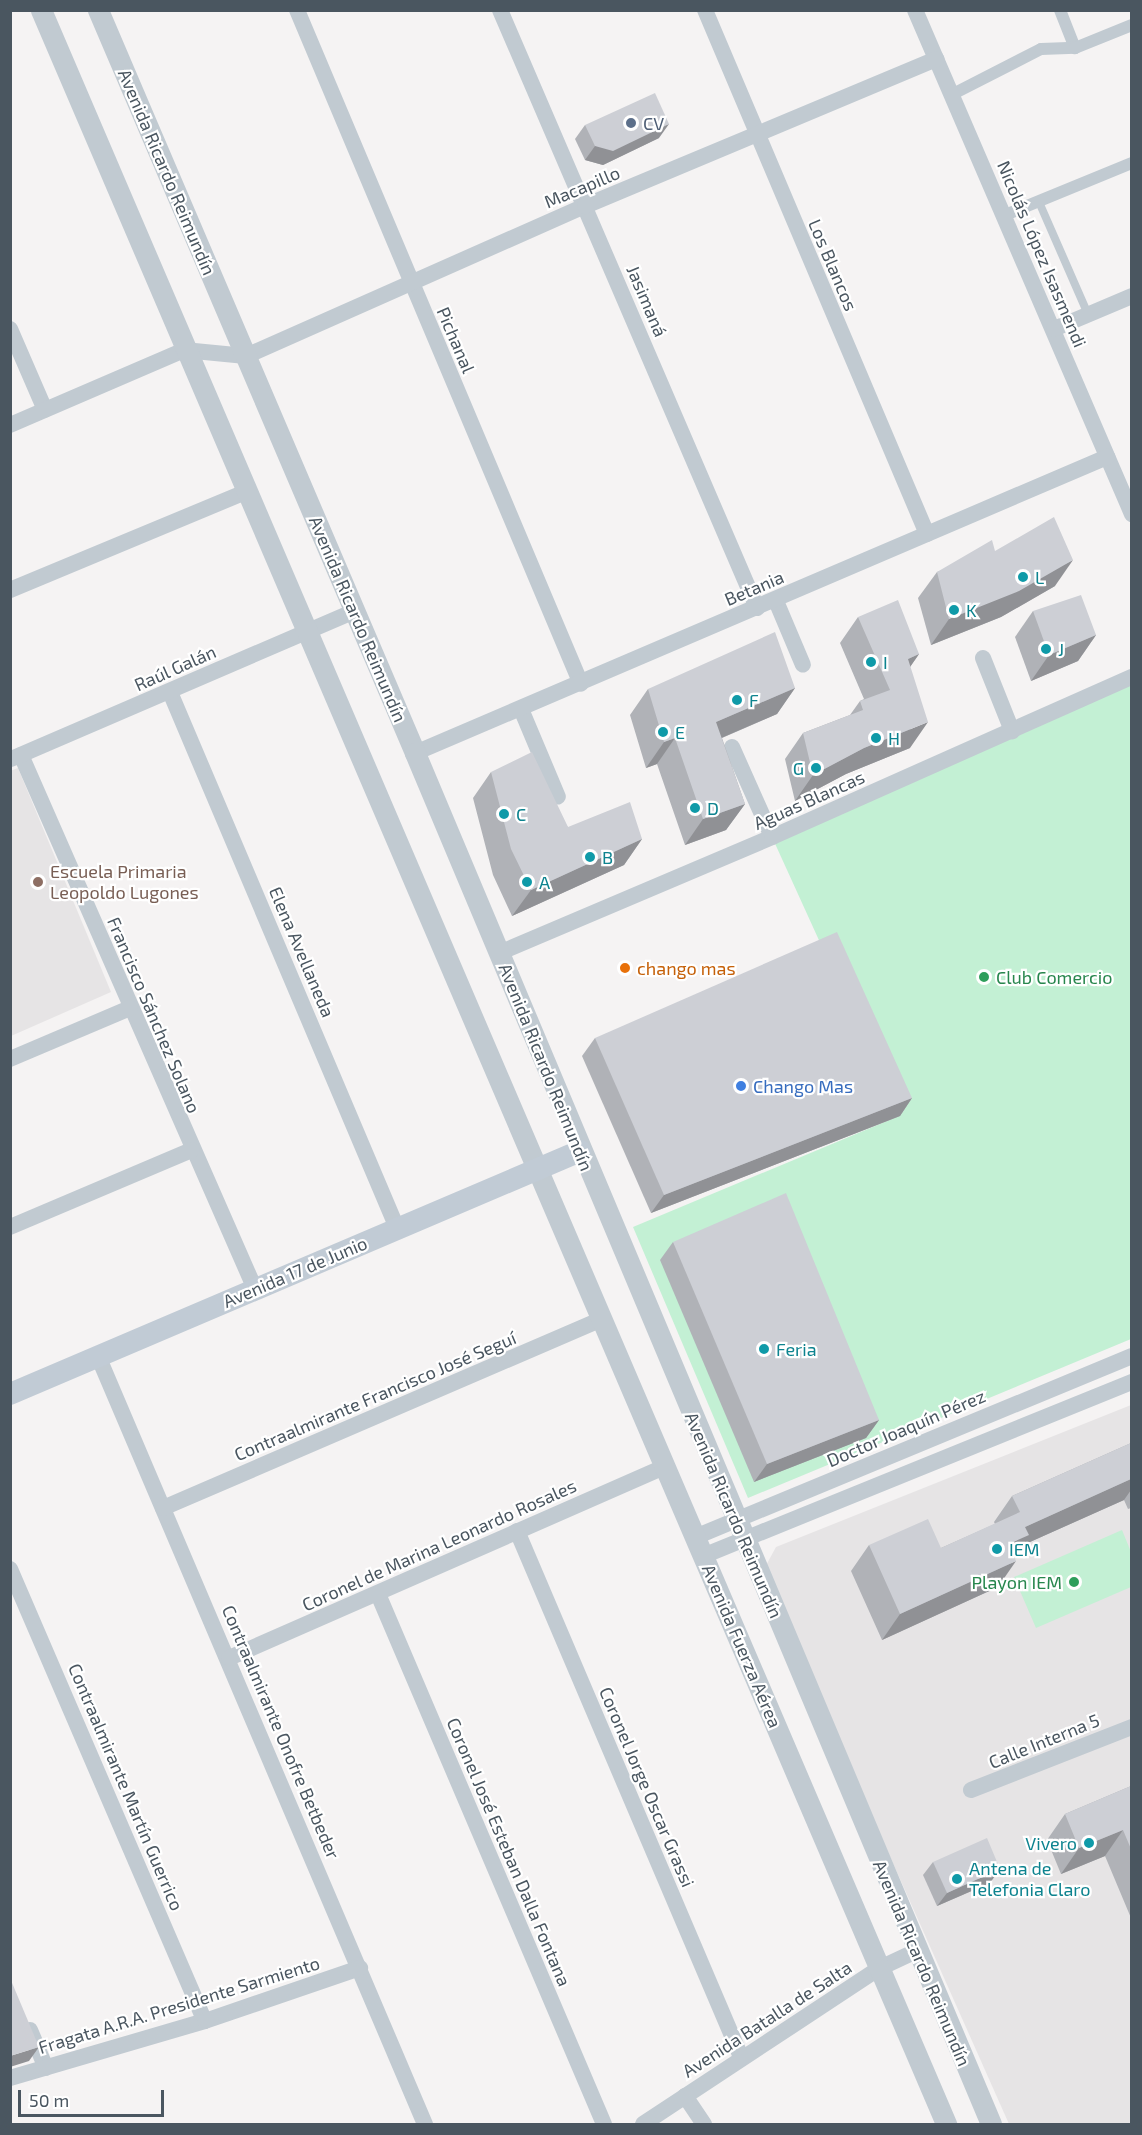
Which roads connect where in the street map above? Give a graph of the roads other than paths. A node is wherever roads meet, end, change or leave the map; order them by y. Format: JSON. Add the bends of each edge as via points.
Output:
{"nodes":[{"id":1,"x":41,"y":10,"type":"edge"},
{"id":2,"x":98,"y":10,"type":"edge"},
{"id":3,"x":297,"y":10,"type":"edge"},
{"id":4,"x":500,"y":10,"type":"edge"},
{"id":5,"x":705,"y":10,"type":"edge"},
{"id":6,"x":915,"y":10,"type":"edge"},
{"id":7,"x":1060,"y":10,"type":"edge"},
{"id":8,"x":1131,"y":25,"type":"edge"},
{"id":9,"x":1075,"y":48,"type":"junction"},
{"id":10,"x":936,"y":59,"type":"junction"},
{"id":11,"x":951,"y":95,"type":"junction"},
{"id":12,"x":757,"y":135,"type":"junction"},
{"id":13,"x":1131,"y":163,"type":"edge"},
{"id":14,"x":1039,"y":202,"type":"junction"},
{"id":15,"x":585,"y":206,"type":"junction"},
{"id":16,"x":1005,"y":215,"type":"junction"},
{"id":17,"x":412,"y":285,"type":"junction"},
{"id":18,"x":1131,"y":296,"type":"edge"},
{"id":19,"x":1088,"y":315,"type":"junction"},
{"id":20,"x":1054,"y":328,"type":"junction"},
{"id":21,"x":10,"y":329,"type":"edge"},
{"id":22,"x":184,"y":350,"type":"junction"},
{"id":23,"x":246,"y":356,"type":"junction"},
{"id":24,"x":45,"y":410,"type":"junction"},
{"id":25,"x":10,"y":425,"type":"edge"},
{"id":26,"x":1107,"y":457,"type":"junction"},
{"id":27,"x":246,"y":492,"type":"junction"},
{"id":28,"x":1131,"y":514,"type":"edge"},
{"id":29,"x":927,"y":534,"type":"junction"},
{"id":30,"x":10,"y":590,"type":"edge"},
{"id":31,"x":776,"y":601,"type":"junction"},
{"id":32,"x":757,"y":608,"type":"junction"},
{"id":33,"x":354,"y":611,"type":"junction"},
{"id":34,"x":306,"y":631,"type":"junction"},
{"id":35,"x":982,"y":658,"type":"dead end"},
{"id":36,"x":803,"y":665,"type":"dead end"},
{"id":37,"x":1131,"y":677,"type":"edge"},
{"id":38,"x":581,"y":684,"type":"junction"},
{"id":39,"x":170,"y":692,"type":"junction"},
{"id":40,"x":521,"y":709,"type":"junction"},
{"id":41,"x":1012,"y":731,"type":"junction"},
{"id":42,"x":732,"y":747,"type":"dead end"},
{"id":43,"x":415,"y":753,"type":"junction"},
{"id":44,"x":16,"y":757,"type":"edge"},
{"id":45,"x":558,"y":797,"type":"dead end"},
{"id":46,"x":772,"y":837,"type":"junction"},
{"id":47,"x":500,"y":953,"type":"junction"},
{"id":48,"x":130,"y":1008,"type":"junction"},
{"id":49,"x":10,"y":1059,"type":"edge"},
{"id":50,"x":191,"y":1150,"type":"junction"},
{"id":51,"x":580,"y":1151,"type":"junction"},
{"id":52,"x":537,"y":1169,"type":"junction"},
{"id":53,"x":10,"y":1227,"type":"edge"},
{"id":54,"x":397,"y":1228,"type":"junction"},
{"id":55,"x":255,"y":1289,"type":"junction"},
{"id":56,"x":602,"y":1319,"type":"junction"},
{"id":57,"x":98,"y":1356,"type":"junction"},
{"id":58,"x":1131,"y":1356,"type":"edge"},
{"id":59,"x":1131,"y":1382,"type":"edge"},
{"id":60,"x":10,"y":1394,"type":"edge"},
{"id":61,"x":665,"y":1467,"type":"junction"},
{"id":62,"x":163,"y":1508,"type":"junction"},
{"id":63,"x":741,"y":1530,"type":"junction"},
{"id":64,"x":517,"y":1532,"type":"junction"},
{"id":65,"x":699,"y":1546,"type":"junction"},
{"id":66,"x":10,"y":1569,"type":"edge"},
{"id":67,"x":378,"y":1594,"type":"junction"},
{"id":68,"x":229,"y":1658,"type":"junction"},
{"id":69,"x":1131,"y":1727,"type":"edge"},
{"id":70,"x":971,"y":1790,"type":"dead end"},
{"id":71,"x":916,"y":1951,"type":"junction"},
{"id":72,"x":360,"y":1968,"type":"junction"},
{"id":73,"x":880,"y":1968,"type":"junction"},
{"id":74,"x":24,"y":2016,"type":"edge"},
{"id":75,"x":205,"y":2021,"type":"junction"},
{"id":76,"x":741,"y":2057,"type":"junction"},
{"id":77,"x":46,"y":2068,"type":"junction"},
{"id":78,"x":10,"y":2078,"type":"edge"},
{"id":79,"x":685,"y":2096,"type":"junction"},
{"id":80,"x":418,"y":2123,"type":"edge"},
{"id":81,"x":604,"y":2124,"type":"edge"},
{"id":82,"x":643,"y":2124,"type":"edge"},
{"id":83,"x":704,"y":2124,"type":"edge"},
{"id":84,"x":946,"y":2124,"type":"edge"},
{"id":85,"x":991,"y":2124,"type":"edge"}],
"edges":[{"from":1,"to":22,"type":"street"},
{"from":2,"to":23,"type":"street","name":"Avenida Ricardo Reimundín"},
{"from":3,"to":17,"type":"street","name":"Pichanal"},
{"from":4,"to":15,"type":"street","name":"Jasimaná"},
{"from":5,"to":12,"type":"street","name":"Los Blancos"},
{"from":6,"to":10,"type":"street","name":"Nicolás López Isasmendi"},
{"from":7,"to":9,"type":"street"},
{"from":8,"to":9,"type":"street"},
{"from":9,"to":11,"type":"street","via":[[1041,50]]},
{"from":10,"to":11,"type":"street","name":"Nicolás López Isasmendi"},
{"from":10,"to":12,"type":"street","name":"Macapillo"},
{"from":11,"to":16,"type":"street","name":"Nicolás López Isasmendi"},
{"from":12,"to":15,"type":"street","name":"Macapillo"},
{"from":12,"to":29,"type":"street","name":"Los Blancos"},
{"from":13,"to":14,"type":"street"},
{"from":14,"to":16,"type":"street"},
{"from":14,"to":19,"type":"lane"},
{"from":15,"to":17,"type":"street","name":"Macapillo"},
{"from":15,"to":32,"type":"street","name":"Jasimaná"},
{"from":16,"to":20,"type":"street","name":"Nicolás López Isasmendi"},
{"from":17,"to":23,"type":"street","name":"Macapillo"},
{"from":17,"to":38,"type":"street","name":"Pichanal"},
{"from":18,"to":19,"type":"street"},
{"from":19,"to":20,"type":"street"},
{"from":20,"to":26,"type":"street","name":"Nicolás López Isasmendi"},
{"from":21,"to":24,"type":"street"},
{"from":22,"to":23,"type":"street"},
{"from":22,"to":24,"type":"street"},
{"from":22,"to":27,"type":"street"},
{"from":23,"to":33,"type":"street","name":"Avenida Ricardo Reimundín"},
{"from":24,"to":25,"type":"street"},
{"from":26,"to":28,"type":"street","name":"Nicolás López Isasmendi"},
{"from":26,"to":29,"type":"street","name":"Betania"},
{"from":27,"to":30,"type":"street"},
{"from":27,"to":34,"type":"street"},
{"from":29,"to":31,"type":"street","name":"Betania"},
{"from":31,"to":32,"type":"street","name":"Betania"},
{"from":31,"to":36,"type":"street"},
{"from":32,"to":38,"type":"street","name":"Betania"},
{"from":33,"to":34,"type":"street","name":"Raúl Galán"},
{"from":33,"to":43,"type":"street","name":"Avenida Ricardo Reimundín"},
{"from":34,"to":39,"type":"street","name":"Raúl Galán"},
{"from":34,"to":52,"type":"street"},
{"from":35,"to":41,"type":"street"},
{"from":37,"to":41,"type":"street","name":"Aguas Blancas"},
{"from":38,"to":40,"type":"street","name":"Betania"},
{"from":39,"to":44,"type":"street","name":"Raúl Galán"},
{"from":39,"to":54,"type":"street","name":"Elena Avellaneda"},
{"from":40,"to":43,"type":"street","name":"Betania"},
{"from":40,"to":45,"type":"street"},
{"from":41,"to":46,"type":"street","name":"Aguas Blancas"},
{"from":42,"to":46,"type":"street"},
{"from":43,"to":47,"type":"street","name":"Avenida Ricardo Reimundín"},
{"from":44,"to":48,"type":"street","name":"Francisco Sánchez Solano"},
{"from":46,"to":47,"type":"street","name":"Aguas Blancas"},
{"from":47,"to":51,"type":"street","name":"Avenida Ricardo Reimundín"},
{"from":48,"to":49,"type":"street"},
{"from":48,"to":50,"type":"street","name":"Francisco Sánchez Solano"},
{"from":50,"to":53,"type":"street"},
{"from":50,"to":55,"type":"street","name":"Francisco Sánchez Solano"},
{"from":51,"to":52,"type":"main road","name":"Avenida 17 de Junio"},
{"from":51,"to":63,"type":"street","name":"Avenida Ricardo Reimundín"},
{"from":52,"to":54,"type":"main road","name":"Avenida 17 de Junio"},
{"from":52,"to":56,"type":"street","name":"Avenida Fuerza Aérea"},
{"from":54,"to":55,"type":"main road","name":"Avenida 17 de Junio"},
{"from":55,"to":57,"type":"main road","name":"Avenida 17 de Junio"},
{"from":56,"to":61,"type":"street","name":"Avenida Fuerza Aérea"},
{"from":56,"to":62,"type":"street","name":"Contraalmirante Francisco José Seguí"},
{"from":57,"to":60,"type":"main road","name":"Avenida 17 de Junio"},
{"from":57,"to":62,"type":"street","name":"Contraalmirante Onofre Betbeder"},
{"from":58,"to":63,"type":"street","name":"Doctor Joaquín Pérez"},
{"from":59,"to":63,"type":"street","name":"Doctor Joaquín Pérez"},
{"from":61,"to":64,"type":"street","name":"Coronel de Marina Leonardo Rosales"},
{"from":61,"to":65,"type":"street","name":"Avenida Fuerza Aérea"},
{"from":62,"to":68,"type":"street","name":"Contraalmirante Onofre Betbeder"},
{"from":63,"to":65,"type":"street","name":"Doctor Joaquín Pérez"},
{"from":63,"to":71,"type":"street","name":"Avenida Ricardo Reimundín"},
{"from":64,"to":67,"type":"street","name":"Coronel de Marina Leonardo Rosales"},
{"from":64,"to":76,"type":"street","name":"Coronel Jorge Oscar Grassi"},
{"from":65,"to":73,"type":"street","name":"Avenida Fuerza Aérea"},
{"from":66,"to":75,"type":"street","name":"Contraalmirante Martín Guerrico"},
{"from":67,"to":68,"type":"street","name":"Coronel de Marina Leonardo Rosales"},
{"from":67,"to":81,"type":"street","name":"Coronel José Esteban Dalla Fontana"},
{"from":68,"to":72,"type":"street","name":"Contraalmirante Onofre Betbeder"},
{"from":69,"to":70,"type":"street","name":"Calle Interna 5"},
{"from":71,"to":73,"type":"street","name":"Avenida Batalla de Salta"},
{"from":71,"to":85,"type":"street","name":"Avenida Ricardo Reimundín"},
{"from":72,"to":75,"type":"street","name":"Fragata A.R.A. Presidente Sarmiento"},
{"from":72,"to":80,"type":"street","name":"Contraalmirante Onofre Betbeder"},
{"from":73,"to":76,"type":"street","name":"Avenida Batalla de Salta"},
{"from":73,"to":84,"type":"street","name":"Avenida Fuerza Aérea"},
{"from":74,"to":77,"type":"street"},
{"from":75,"to":77,"type":"street","name":"Fragata A.R.A. Presidente Sarmiento"},
{"from":76,"to":79,"type":"street","name":"Avenida Batalla de Salta"},
{"from":77,"to":78,"type":"street","name":"Fragata A.R.A. Presidente Sarmiento"},
{"from":79,"to":82,"type":"street","name":"Avenida Batalla de Salta"},
{"from":79,"to":83,"type":"street"}]}
